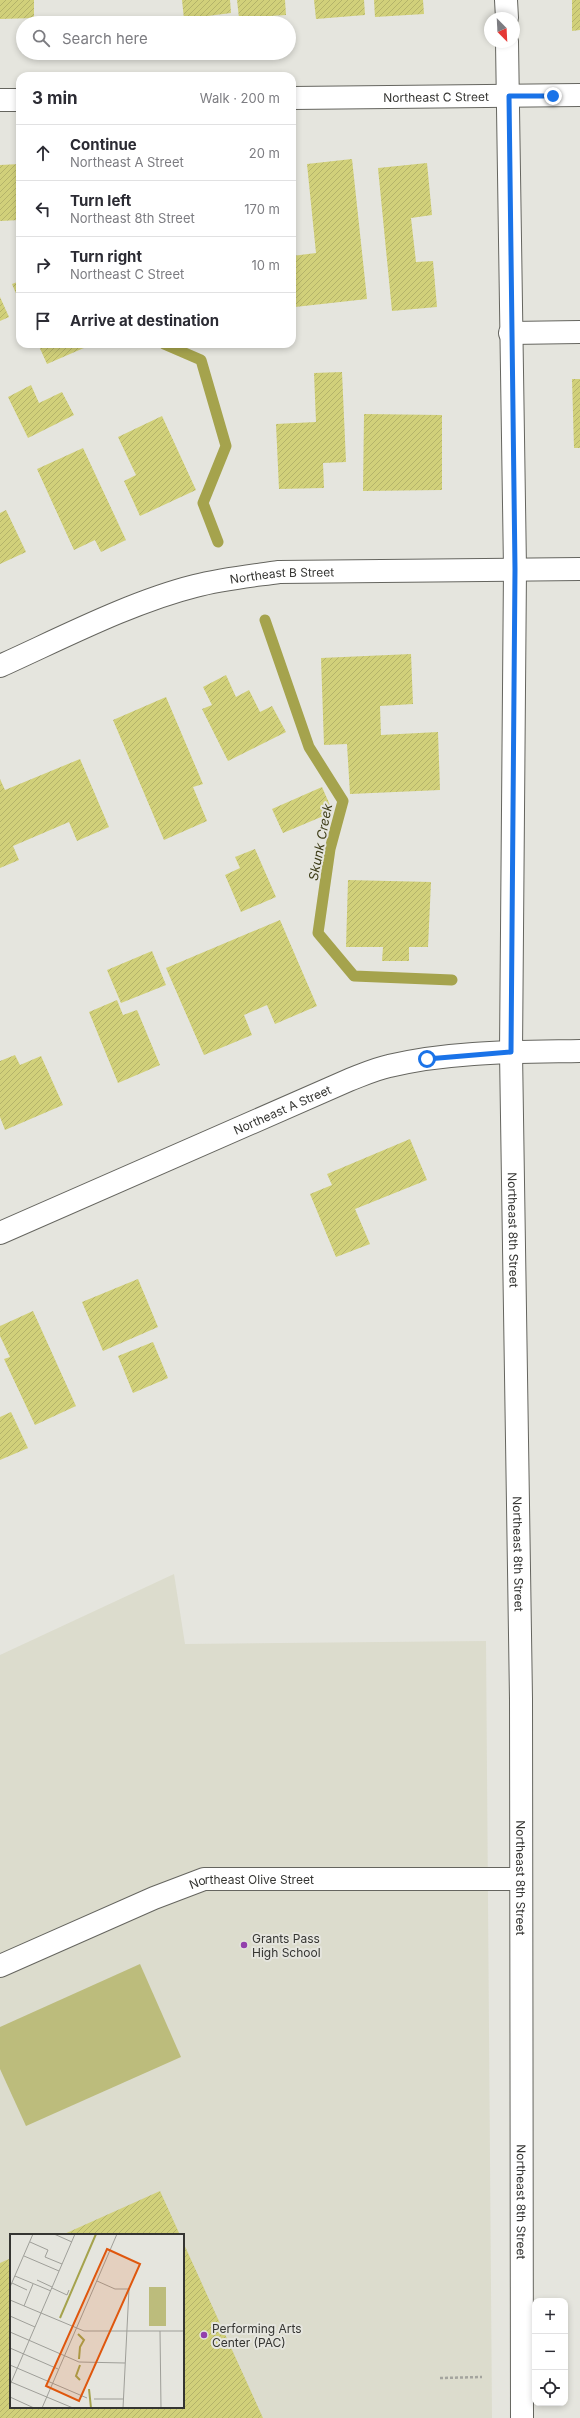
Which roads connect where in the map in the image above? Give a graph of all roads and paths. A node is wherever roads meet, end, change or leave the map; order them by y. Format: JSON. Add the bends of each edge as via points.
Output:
{"nodes":[{"id":1,"x":506,"y":0,"type":"edge"},
{"id":2,"x":507,"y":12,"type":"edge"},
{"id":3,"x":508,"y":48,"type":"edge"},
{"id":4,"x":580,"y":95,"type":"edge"},
{"id":5,"x":509,"y":96,"type":"junction"},
{"id":6,"x":296,"y":98,"type":"edge"},
{"id":7,"x":0,"y":100,"type":"edge"},
{"id":8,"x":16,"y":100,"type":"edge"},
{"id":9,"x":580,"y":332,"type":"edge"},
{"id":10,"x":510,"y":333,"type":"junction"},
{"id":11,"x":515,"y":569,"type":"junction"},
{"id":12,"x":580,"y":569,"type":"edge"},
{"id":13,"x":0,"y":666,"type":"edge"},
{"id":14,"x":580,"y":1051,"type":"edge"},
{"id":15,"x":511,"y":1052,"type":"junction"},
{"id":16,"x":0,"y":1232,"type":"edge"},
{"id":17,"x":520,"y":1879,"type":"junction"},
{"id":18,"x":0,"y":1966,"type":"edge"},
{"id":19,"x":482,"y":2377,"type":"dead end"},
{"id":20,"x":440,"y":2378,"type":"dead end"},
{"id":21,"x":522,"y":2418,"type":"edge"}],
"edges":[{"from":1,"to":2,"type":"street"},
{"from":3,"to":5,"type":"street","name":"Northeast 8th Street"},
{"from":4,"to":5,"type":"street","name":"Northeast C Street"},
{"from":5,"to":6,"type":"street","name":"Northeast C Street"},
{"from":5,"to":10,"type":"street","name":"Northeast 8th Street"},
{"from":7,"to":8,"type":"street"},
{"from":9,"to":10,"type":"street"},
{"from":10,"to":11,"type":"street","name":"Northeast 8th Street"},
{"from":11,"to":12,"type":"street","name":"Northeast B Street"},
{"from":11,"to":13,"type":"street","name":"Northeast B Street","via":[[279,572],[195,586],[97,623]]},
{"from":11,"to":15,"type":"street","name":"Northeast 8th Street"},
{"from":14,"to":15,"type":"street","name":"Northeast A Street"},
{"from":15,"to":16,"type":"street","name":"Northeast A Street","via":[[427,1059],[388,1066],[349,1080]]},
{"from":15,"to":17,"type":"street","name":"Northeast 8th Street","via":[[521,1700]]},
{"from":17,"to":18,"type":"street","name":"Northeast Olive Street","via":[[204,1879],[154,1898]]},
{"from":17,"to":21,"type":"street","name":"Northeast 8th Street"},
{"from":19,"to":20,"type":"path"}]}
